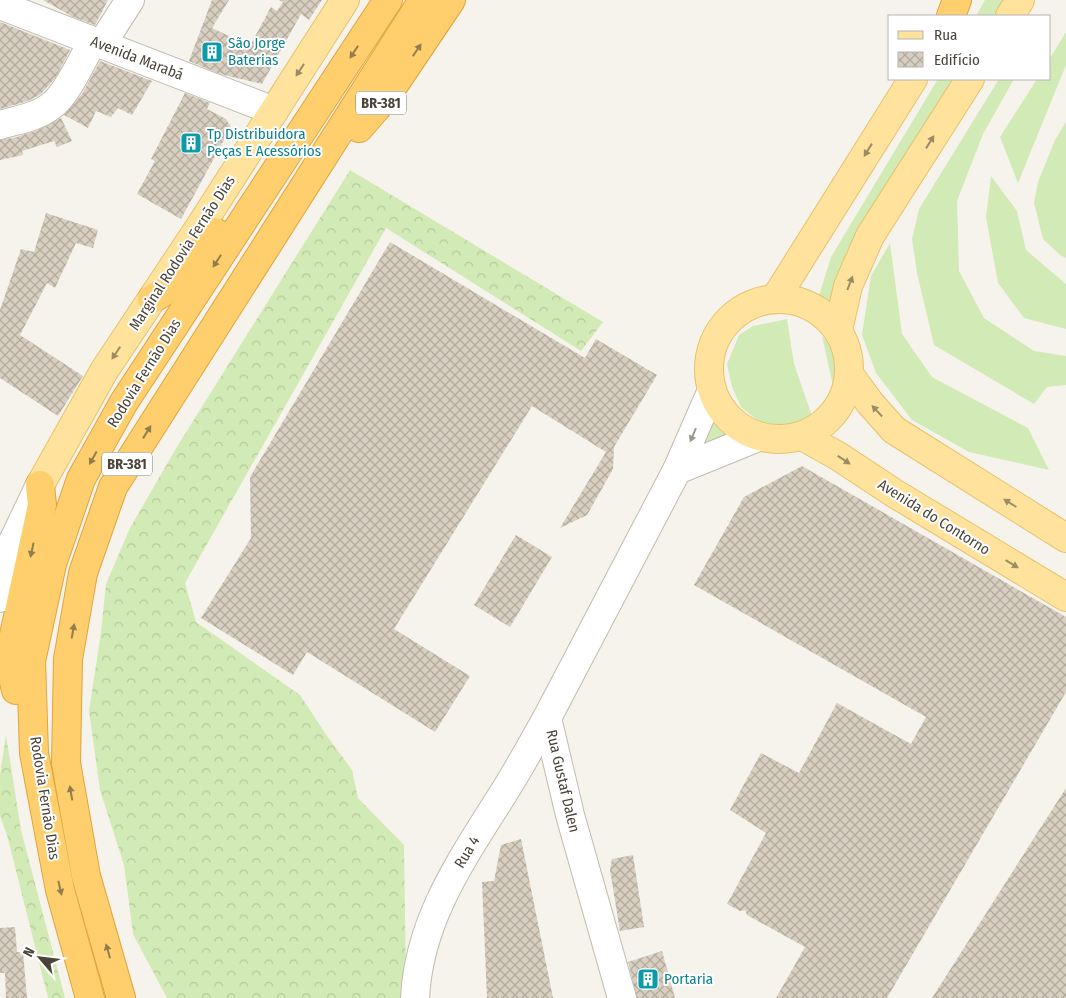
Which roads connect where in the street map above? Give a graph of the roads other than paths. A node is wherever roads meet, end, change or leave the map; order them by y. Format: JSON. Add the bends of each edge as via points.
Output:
{"nodes":[{"id":1,"x":130,"y":0,"type":"edge"},
{"id":2,"x":345,"y":0,"type":"edge"},
{"id":3,"x":424,"y":0,"type":"edge"},
{"id":4,"x":451,"y":0,"type":"edge"},
{"id":5,"x":957,"y":0,"type":"edge"},
{"id":6,"x":962,"y":0,"type":"edge"},
{"id":7,"x":1020,"y":0,"type":"edge"},
{"id":8,"x":385,"y":4,"type":"edge"},
{"id":9,"x":0,"y":5,"type":"edge"},
{"id":10,"x":951,"y":15,"type":"edge"},
{"id":11,"x":952,"y":15,"type":"edge"},
{"id":12,"x":1011,"y":15,"type":"edge"},
{"id":13,"x":97,"y":43,"type":"junction"},
{"id":14,"x":912,"y":80,"type":"edge"},
{"id":15,"x":969,"y":80,"type":"edge"},
{"id":16,"x":274,"y":111,"type":"junction"},
{"id":17,"x":0,"y":125,"type":"edge"},
{"id":18,"x":292,"y":146,"type":"junction"},
{"id":19,"x":298,"y":196,"type":"junction"},
{"id":20,"x":152,"y":299,"type":"junction"},
{"id":21,"x":775,"y":299,"type":"junction"},
{"id":22,"x":838,"y":330,"type":"junction"},
{"id":23,"x":850,"y":374,"type":"junction"},
{"id":24,"x":712,"y":390,"type":"junction"},
{"id":25,"x":802,"y":436,"type":"junction"},
{"id":26,"x":758,"y":437,"type":"junction"},
{"id":27,"x":677,"y":470,"type":"junction"},
{"id":28,"x":40,"y":485,"type":"junction"},
{"id":29,"x":1066,"y":538,"type":"edge"},
{"id":30,"x":1066,"y":597,"type":"edge"},
{"id":31,"x":0,"y":598,"type":"edge"},
{"id":32,"x":547,"y":718,"type":"junction"},
{"id":33,"x":34,"y":753,"type":"junction"},
{"id":34,"x":90,"y":998,"type":"edge"},
{"id":35,"x":121,"y":998,"type":"edge"},
{"id":36,"x":415,"y":998,"type":"edge"},
{"id":37,"x":622,"y":998,"type":"edge"}],
"edges":[{"from":1,"to":13,"type":"street"},
{"from":2,"to":16,"type":"main road","name":"Marginal Rodovia Fernão Dias","number":"BR-381","one_way":true},
{"from":3,"to":19,"type":"highway","name":"Rodovia Fernão Dias","number":"BR-381"},
{"from":19,"to":4,"type":"highway","number":"BR-381","one_way":true,"via":[[385,98]]},
{"from":5,"to":10,"type":"highway"},
{"from":6,"to":11,"type":"main road"},
{"from":7,"to":12,"type":"main road"},
{"from":8,"to":18,"type":"highway","name":"Rodovia Fernão Dias","number":"BR-381","one_way":true},
{"from":9,"to":13,"type":"street","name":"Avenida Marabá"},
{"from":13,"to":16,"type":"street","name":"Avenida Marabá"},
{"from":13,"to":17,"type":"street","via":[[52,106],[30,117]]},
{"from":14,"to":21,"type":"main road","one_way":true},
{"from":22,"to":15,"type":"main road","one_way":true,"via":[[848,286],[870,236]]},
{"from":16,"to":20,"type":"main road","name":"Marginal Rodovia Fernão Dias","number":"BR-381"},
{"from":18,"to":20,"type":"highway","number":"BR-381","via":[[268,163],[176,284]]},
{"from":18,"to":33,"type":"highway","name":"Rodovia Fernão Dias","number":"BR-381","one_way":true,"via":[[124,402],[81,480],[52,564],[31,662]]},
{"from":35,"to":19,"type":"highway","name":"Rodovia Fernão Dias","number":"BR-381","one_way":true,"via":[[86,876],[66,763],[68,659],[84,572],[113,487]]},
{"from":20,"to":28,"type":"main road","name":"Marginal Rodovia Fernão Dias","number":"BR-381","one_way":true,"via":[[104,371]]},
{"from":21,"to":22,"type":"main road","via":[[801,302],[822,313]]},
{"from":21,"to":24,"type":"main road","via":[[749,306],[728,322],[714,344],[709,370]]},
{"from":22,"to":23,"type":"main road","via":[[847,351]]},
{"from":23,"to":25,"type":"main road","via":[[842,400],[826,422]]},
{"from":29,"to":23,"type":"main road","one_way":true,"via":[[894,430],[870,404]]},
{"from":24,"to":26,"type":"main road","via":[[715,403],[731,421]]},
{"from":24,"to":27,"type":"street","name":"Rua Gustaf Dalen","one_way":true},
{"from":25,"to":26,"type":"main road","via":[[788,439]]},
{"from":25,"to":30,"type":"main road","name":"Avenida do Contorno","one_way":true},
{"from":26,"to":27,"type":"street"},
{"from":27,"to":32,"type":"street","name":"Rua Gustaf Dalen"},
{"from":28,"to":31,"type":"street","via":[[7,554]]},
{"from":28,"to":33,"type":"highway","one_way":true,"via":[[42,505],[13,640],[13,678]]},
{"from":32,"to":36,"type":"street","name":"Rua 4","via":[[436,908],[420,954]]},
{"from":32,"to":37,"type":"street","name":"Rua Gustaf Dalen","via":[[570,815]]},
{"from":33,"to":34,"type":"highway","name":"Rodovia Fernão Dias","number":"BR-381","one_way":true,"via":[[60,890]]}]}
